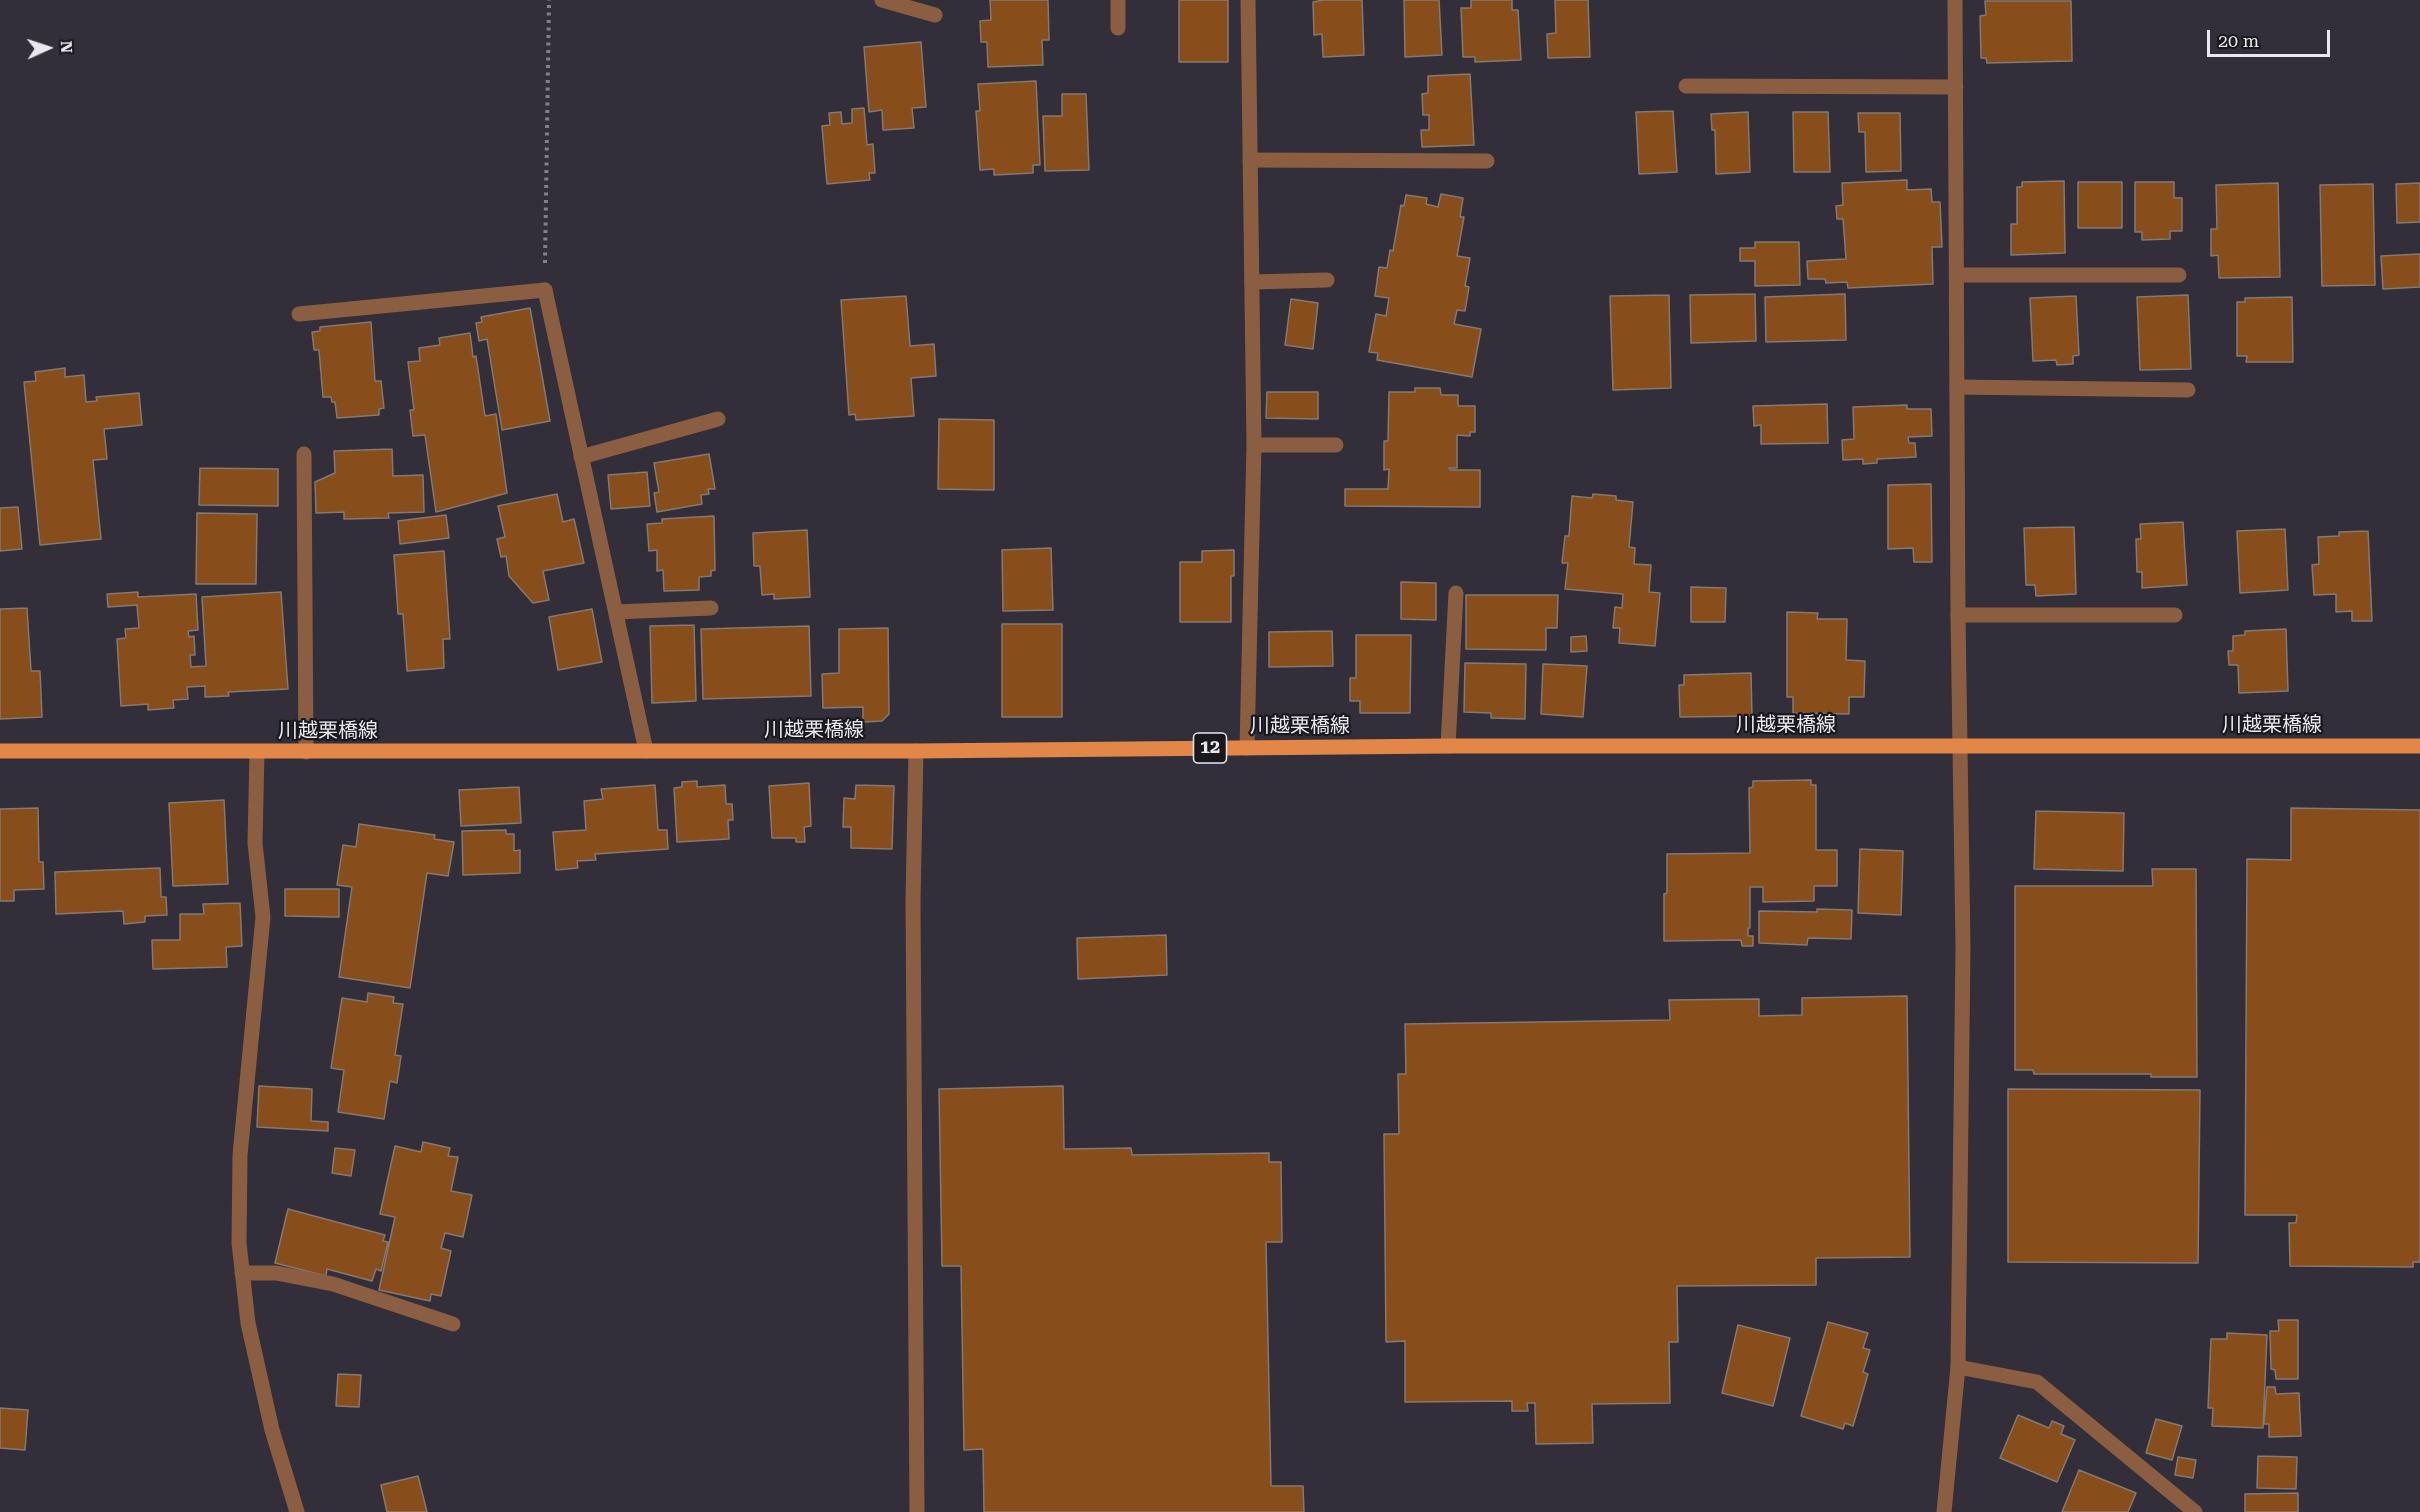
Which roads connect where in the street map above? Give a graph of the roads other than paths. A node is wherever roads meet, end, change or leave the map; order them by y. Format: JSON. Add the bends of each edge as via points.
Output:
{"nodes":[{"id":1,"x":882,"y":0,"type":"edge"},
{"id":2,"x":1118,"y":0,"type":"edge"},
{"id":3,"x":1248,"y":0,"type":"edge"},
{"id":4,"x":1955,"y":0,"type":"edge"},
{"id":5,"x":935,"y":15,"type":"dead end"},
{"id":6,"x":1118,"y":28,"type":"dead end"},
{"id":7,"x":1686,"y":86,"type":"dead end"},
{"id":8,"x":1956,"y":87,"type":"junction"},
{"id":9,"x":1250,"y":160,"type":"junction"},
{"id":10,"x":1488,"y":161,"type":"dead end"},
{"id":11,"x":1957,"y":275,"type":"junction"},
{"id":12,"x":2180,"y":275,"type":"dead end"},
{"id":13,"x":1327,"y":280,"type":"dead end"},
{"id":14,"x":1252,"y":282,"type":"junction"},
{"id":15,"x":299,"y":314,"type":"dead end"},
{"id":16,"x":1957,"y":387,"type":"junction"},
{"id":17,"x":2188,"y":390,"type":"dead end"},
{"id":18,"x":718,"y":419,"type":"dead end"},
{"id":19,"x":1254,"y":445,"type":"junction"},
{"id":20,"x":1336,"y":445,"type":"dead end"},
{"id":21,"x":304,"y":454,"type":"dead end"},
{"id":22,"x":581,"y":457,"type":"junction"},
{"id":23,"x":1456,"y":593,"type":"dead end"},
{"id":24,"x":711,"y":608,"type":"dead end"},
{"id":25,"x":615,"y":612,"type":"junction"},
{"id":26,"x":1958,"y":615,"type":"junction"},
{"id":27,"x":2175,"y":615,"type":"dead end"},
{"id":28,"x":1448,"y":746,"type":"junction"},
{"id":29,"x":1959,"y":746,"type":"junction"},
{"id":30,"x":2420,"y":746,"type":"edge"},
{"id":31,"x":1247,"y":748,"type":"junction"},
{"id":32,"x":0,"y":751,"type":"edge"},
{"id":33,"x":646,"y":751,"type":"junction"},
{"id":34,"x":916,"y":751,"type":"junction"},
{"id":35,"x":257,"y":752,"type":"junction"},
{"id":36,"x":306,"y":752,"type":"junction"},
{"id":37,"x":242,"y":1273,"type":"junction"},
{"id":38,"x":453,"y":1324,"type":"dead end"},
{"id":39,"x":1958,"y":1367,"type":"junction"},
{"id":40,"x":297,"y":1512,"type":"edge"},
{"id":41,"x":917,"y":1512,"type":"edge"},
{"id":42,"x":1944,"y":1512,"type":"edge"},
{"id":43,"x":2195,"y":1512,"type":"edge"}],
"edges":[{"from":1,"to":5,"type":"street"},
{"from":2,"to":6,"type":"street"},
{"from":3,"to":9,"type":"street"},
{"from":4,"to":8,"type":"street"},
{"from":7,"to":8,"type":"street"},
{"from":8,"to":11,"type":"street"},
{"from":9,"to":10,"type":"street"},
{"from":9,"to":14,"type":"street"},
{"from":11,"to":12,"type":"street"},
{"from":11,"to":16,"type":"street"},
{"from":13,"to":14,"type":"street"},
{"from":14,"to":19,"type":"street"},
{"from":15,"to":22,"type":"street","via":[[544,290]]},
{"from":16,"to":17,"type":"street"},
{"from":16,"to":26,"type":"street"},
{"from":18,"to":22,"type":"street"},
{"from":19,"to":20,"type":"street"},
{"from":19,"to":31,"type":"street"},
{"from":21,"to":36,"type":"street"},
{"from":22,"to":25,"type":"street"},
{"from":23,"to":28,"type":"street"},
{"from":24,"to":25,"type":"street"},
{"from":25,"to":33,"type":"street"},
{"from":26,"to":27,"type":"street"},
{"from":26,"to":29,"type":"street"},
{"from":28,"to":29,"type":"main road","name":"川越栗橋線","number":"12"},
{"from":28,"to":31,"type":"main road","name":"川越栗橋線","number":"12"},
{"from":29,"to":30,"type":"main road","name":"川越栗橋線","number":"12"},
{"from":29,"to":39,"type":"street","via":[[1963,948]]},
{"from":31,"to":34,"type":"main road","name":"川越栗橋線","number":"12"},
{"from":32,"to":35,"type":"main road","name":"川越栗橋線","number":"12"},
{"from":33,"to":34,"type":"main road","name":"川越栗橋線","number":"12"},
{"from":33,"to":36,"type":"main road","name":"川越栗橋線","number":"12"},
{"from":34,"to":41,"type":"street","via":[[913,901]]},
{"from":35,"to":36,"type":"main road","name":"川越栗橋線","number":"12"},
{"from":35,"to":37,"type":"street","via":[[255,843],[263,917],[240,1155]]},
{"from":37,"to":38,"type":"street","via":[[276,1273],[333,1284]]},
{"from":37,"to":40,"type":"street","via":[[248,1323],[272,1430]]},
{"from":39,"to":42,"type":"street"},
{"from":39,"to":43,"type":"street","via":[[2037,1382]]}]}
